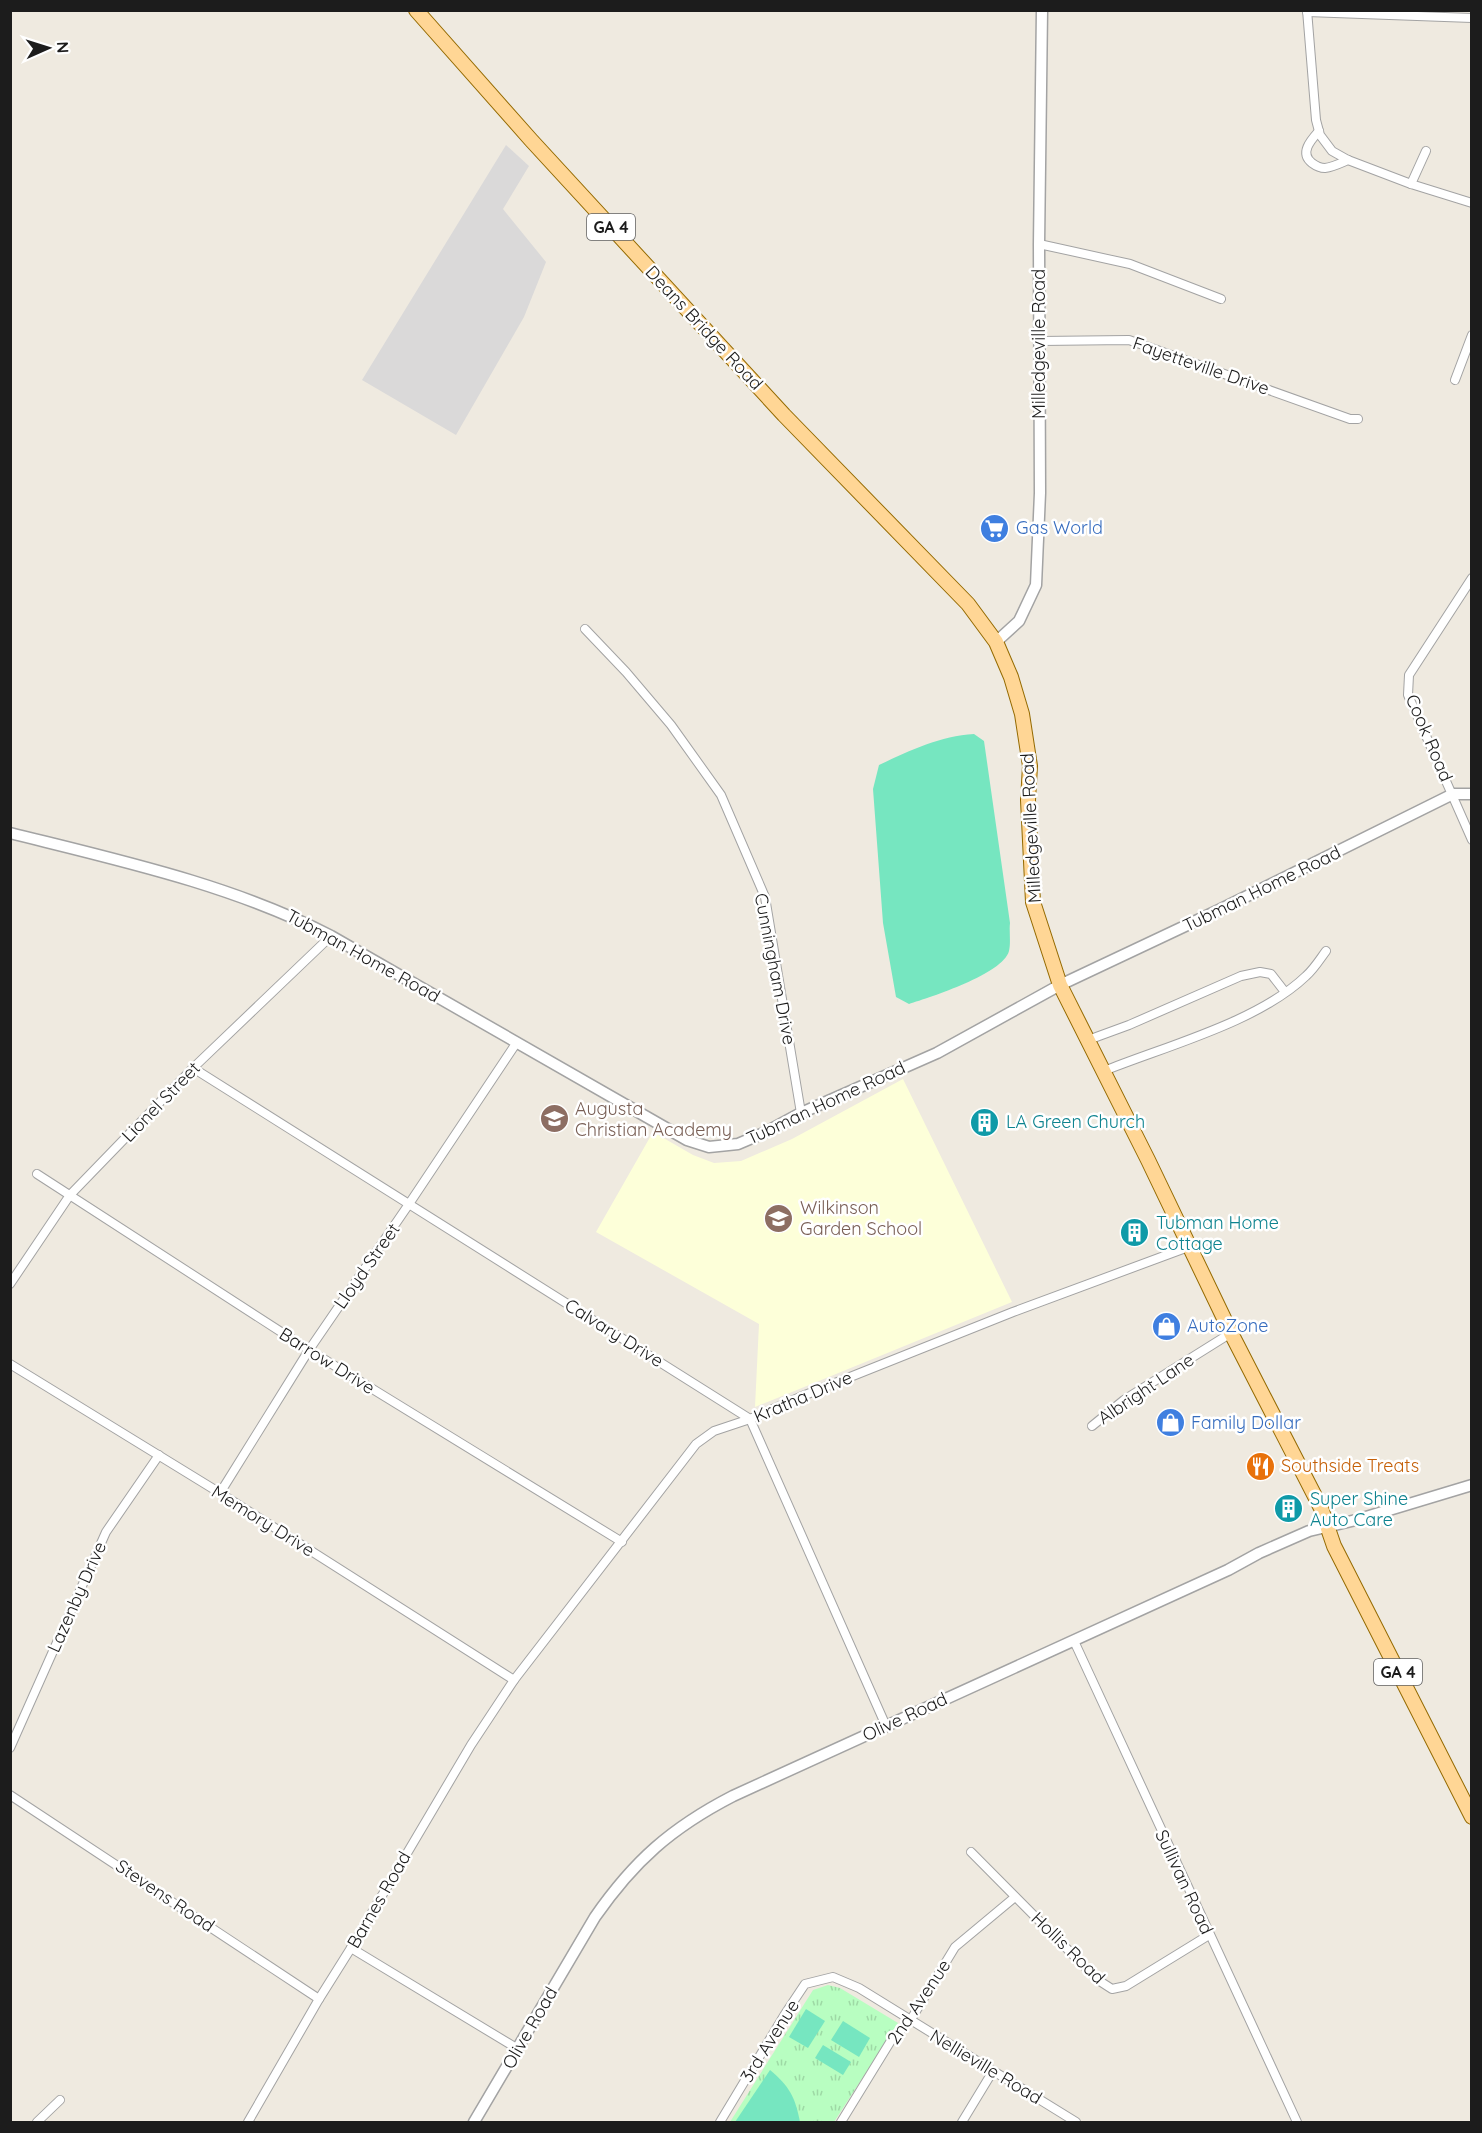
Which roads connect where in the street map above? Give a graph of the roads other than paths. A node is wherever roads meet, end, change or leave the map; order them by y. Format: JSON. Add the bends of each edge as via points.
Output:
{"nodes":[{"id":1,"x":416,"y":10,"type":"edge"},
{"id":2,"x":1042,"y":10,"type":"edge"},
{"id":3,"x":1307,"y":11,"type":"edge"},
{"id":4,"x":1472,"y":18,"type":"edge"},
{"id":5,"x":1318,"y":130,"type":"junction"},
{"id":6,"x":1426,"y":152,"type":"dead end"},
{"id":7,"x":1348,"y":160,"type":"junction"},
{"id":8,"x":1411,"y":184,"type":"junction"},
{"id":9,"x":1472,"y":203,"type":"edge"},
{"id":10,"x":1039,"y":244,"type":"junction"},
{"id":11,"x":1221,"y":299,"type":"dead end"},
{"id":12,"x":1472,"y":335,"type":"edge"},
{"id":13,"x":1040,"y":341,"type":"junction"},
{"id":14,"x":1455,"y":380,"type":"dead end"},
{"id":15,"x":1358,"y":419,"type":"dead end"},
{"id":16,"x":1472,"y":578,"type":"edge"},
{"id":17,"x":585,"y":629,"type":"dead end"},
{"id":18,"x":996,"y":642,"type":"junction"},
{"id":19,"x":1453,"y":794,"type":"junction"},
{"id":20,"x":1472,"y":794,"type":"edge"},
{"id":21,"x":10,"y":833,"type":"edge"},
{"id":22,"x":1472,"y":840,"type":"edge"},
{"id":23,"x":331,"y":936,"type":"junction"},
{"id":24,"x":1326,"y":951,"type":"dead end"},
{"id":25,"x":1059,"y":986,"type":"junction"},
{"id":26,"x":1286,"y":992,"type":"junction"},
{"id":27,"x":1088,"y":1040,"type":"junction"},
{"id":28,"x":517,"y":1042,"type":"junction"},
{"id":29,"x":193,"y":1068,"type":"junction"},
{"id":30,"x":1104,"y":1071,"type":"junction"},
{"id":31,"x":801,"y":1113,"type":"junction"},
{"id":32,"x":38,"y":1174,"type":"dead end"},
{"id":33,"x":70,"y":1195,"type":"junction"},
{"id":34,"x":409,"y":1204,"type":"junction"},
{"id":35,"x":1191,"y":1246,"type":"junction"},
{"id":36,"x":10,"y":1284,"type":"edge"},
{"id":37,"x":1231,"y":1333,"type":"junction"},
{"id":38,"x":309,"y":1350,"type":"junction"},
{"id":39,"x":10,"y":1364,"type":"edge"},
{"id":40,"x":750,"y":1419,"type":"junction"},
{"id":41,"x":1092,"y":1426,"type":"dead end"},
{"id":42,"x":159,"y":1455,"type":"junction"},
{"id":43,"x":1472,"y":1485,"type":"edge"},
{"id":44,"x":220,"y":1493,"type":"junction"},
{"id":45,"x":1327,"y":1527,"type":"junction"},
{"id":46,"x":622,"y":1542,"type":"junction"},
{"id":47,"x":1074,"y":1641,"type":"junction"},
{"id":48,"x":514,"y":1680,"type":"junction"},
{"id":49,"x":885,"y":1726,"type":"junction"},
{"id":50,"x":10,"y":1748,"type":"edge"},
{"id":51,"x":10,"y":1795,"type":"edge"},
{"id":52,"x":1472,"y":1817,"type":"edge"},
{"id":53,"x":971,"y":1852,"type":"dead end"},
{"id":54,"x":1015,"y":1897,"type":"junction"},
{"id":55,"x":1209,"y":1935,"type":"junction"},
{"id":56,"x":351,"y":1948,"type":"junction"},
{"id":57,"x":833,"y":1977,"type":"joint"},
{"id":58,"x":319,"y":1999,"type":"junction"},
{"id":59,"x":910,"y":2021,"type":"junction"},
{"id":60,"x":518,"y":2049,"type":"junction"},
{"id":61,"x":993,"y":2071,"type":"junction"},
{"id":62,"x":60,"y":2100,"type":"dead end"},
{"id":63,"x":37,"y":2122,"type":"edge"},
{"id":64,"x":248,"y":2122,"type":"edge"},
{"id":65,"x":474,"y":2122,"type":"edge"},
{"id":66,"x":720,"y":2122,"type":"edge"},
{"id":67,"x":841,"y":2122,"type":"edge"},
{"id":68,"x":962,"y":2122,"type":"edge"},
{"id":69,"x":1076,"y":2122,"type":"edge"},
{"id":70,"x":1297,"y":2122,"type":"edge"}],
"edges":[{"from":1,"to":18,"type":"main road","name":"Deans Bridge Road","number":"GA 4","via":[[784,415],[968,604]]},
{"from":2,"to":10,"type":"street","name":"Milledgeville Road"},
{"from":3,"to":4,"type":"street"},
{"from":3,"to":5,"type":"street"},
{"from":5,"to":7,"type":"street","via":[[1332,151]]},
{"from":5,"to":7,"type":"street","via":[[1306,150],[1311,162],[1325,168]]},
{"from":6,"to":8,"type":"street"},
{"from":7,"to":8,"type":"street"},
{"from":8,"to":9,"type":"street"},
{"from":10,"to":11,"type":"street","via":[[1130,264]]},
{"from":10,"to":13,"type":"street","name":"Milledgeville Road"},
{"from":12,"to":14,"type":"street"},
{"from":13,"to":15,"type":"street","name":"Fayetteville Drive","via":[[1129,340]]},
{"from":13,"to":18,"type":"street","name":"Milledgeville Road","via":[[1041,493],[1036,585],[1019,621]]},
{"from":16,"to":19,"type":"street","name":"Cook Road","via":[[1409,675],[1408,695]]},
{"from":17,"to":31,"type":"street","name":"Cunningham Drive","via":[[671,725],[722,795],[765,897]]},
{"from":18,"to":25,"type":"main road","name":"Milledgeville Road","number":"GA 4","via":[[1022,714],[1030,766],[1033,902]]},
{"from":19,"to":20,"type":"street","name":"Tubman Home Road"},
{"from":19,"to":22,"type":"street","name":"Cook Road"},
{"from":19,"to":25,"type":"street","name":"Tubman Home Road"},
{"from":21,"to":23,"type":"street","name":"Tubman Home Road","via":[[212,887],[281,911]]},
{"from":23,"to":28,"type":"street","name":"Tubman Home Road"},
{"from":23,"to":29,"type":"street","name":"Lionel Street"},
{"from":24,"to":26,"type":"street","via":[[1307,975]]},
{"from":25,"to":27,"type":"main road","name":"Milledgeville Road","number":"GA 4"},
{"from":25,"to":31,"type":"street","name":"Tubman Home Road","via":[[937,1053]]},
{"from":26,"to":27,"type":"street","via":[[1271,974],[1241,976]]},
{"from":26,"to":30,"type":"street","via":[[1260,1009],[1217,1028]]},
{"from":27,"to":30,"type":"main road","name":"Milledgeville Road","number":"GA 4"},
{"from":28,"to":31,"type":"street","name":"Tubman Home Road","via":[[687,1140],[709,1147],[738,1144]]},
{"from":28,"to":34,"type":"street","name":"Lloyd Street"},
{"from":29,"to":33,"type":"street","name":"Lionel Street"},
{"from":29,"to":34,"type":"street","name":"Calvary Drive"},
{"from":30,"to":35,"type":"main road","name":"Milledgeville Road","number":"GA 4"},
{"from":32,"to":33,"type":"street","name":"Barrow Drive"},
{"from":33,"to":36,"type":"street","name":"Lionel Street"},
{"from":33,"to":38,"type":"street","name":"Barrow Drive"},
{"from":34,"to":38,"type":"street","name":"Lloyd Street"},
{"from":34,"to":40,"type":"street","name":"Calvary Drive"},
{"from":35,"to":37,"type":"main road","name":"Milledgeville Road","number":"GA 4"},
{"from":35,"to":40,"type":"street","name":"Kratha Drive"},
{"from":37,"to":41,"type":"street","name":"Albright Lane","via":[[1124,1400]]},
{"from":37,"to":45,"type":"main road","name":"Milledgeville Road","number":"GA 4","via":[[1321,1508]]},
{"from":38,"to":44,"type":"street","name":"Lloyd Street"},
{"from":38,"to":46,"type":"street","name":"Barrow Drive"},
{"from":39,"to":42,"type":"street","name":"Memory Drive"},
{"from":40,"to":46,"type":"street","name":"Kratha Drive","via":[[714,1431],[696,1443]]},
{"from":40,"to":49,"type":"street"},
{"from":42,"to":44,"type":"street","name":"Memory Drive"},
{"from":42,"to":50,"type":"street","name":"Lazenby Drive","via":[[106,1532]]},
{"from":43,"to":45,"type":"street","name":"Olive Road"},
{"from":44,"to":48,"type":"street","name":"Memory Drive"},
{"from":45,"to":47,"type":"street","name":"Olive Road","via":[[1299,1535]]},
{"from":45,"to":52,"type":"main road","name":"Milledgeville Road","number":"GA 4"},
{"from":46,"to":48,"type":"street","name":"Kratha Drive"},
{"from":47,"to":49,"type":"street","name":"Olive Road"},
{"from":47,"to":55,"type":"street","name":"Sullivan Road"},
{"from":48,"to":56,"type":"street","name":"Barnes Road","via":[[471,1744]]},
{"from":49,"to":60,"type":"street","name":"Olive Road","via":[[695,1816],[647,1853],[595,1917]]},
{"from":51,"to":58,"type":"street","name":"Stevens Road"},
{"from":53,"to":54,"type":"street","name":"Hollis Road"},
{"from":54,"to":55,"type":"street","name":"Hollis Road","via":[[1098,1980],[1112,1989],[1126,1986]]},
{"from":54,"to":59,"type":"street","name":"2nd Avenue","via":[[955,1947]]},
{"from":55,"to":70,"type":"street","name":"Sullivan Road"},
{"from":56,"to":58,"type":"street","name":"Barnes Road"},
{"from":56,"to":60,"type":"street"},
{"from":57,"to":59,"type":"street","name":"Nellieville Road","via":[[859,1988]]},
{"from":57,"to":66,"type":"street","name":"3rd Avenue","via":[[805,1984]]},
{"from":58,"to":64,"type":"street","name":"Barnes Road"},
{"from":59,"to":61,"type":"street","name":"Nellieville Road"},
{"from":59,"to":67,"type":"street","name":"2nd Avenue","via":[[892,2039]]},
{"from":60,"to":65,"type":"street","name":"Olive Road"},
{"from":61,"to":68,"type":"street"},
{"from":61,"to":69,"type":"street","name":"Nellieville Road"},
{"from":62,"to":63,"type":"street"}]}
